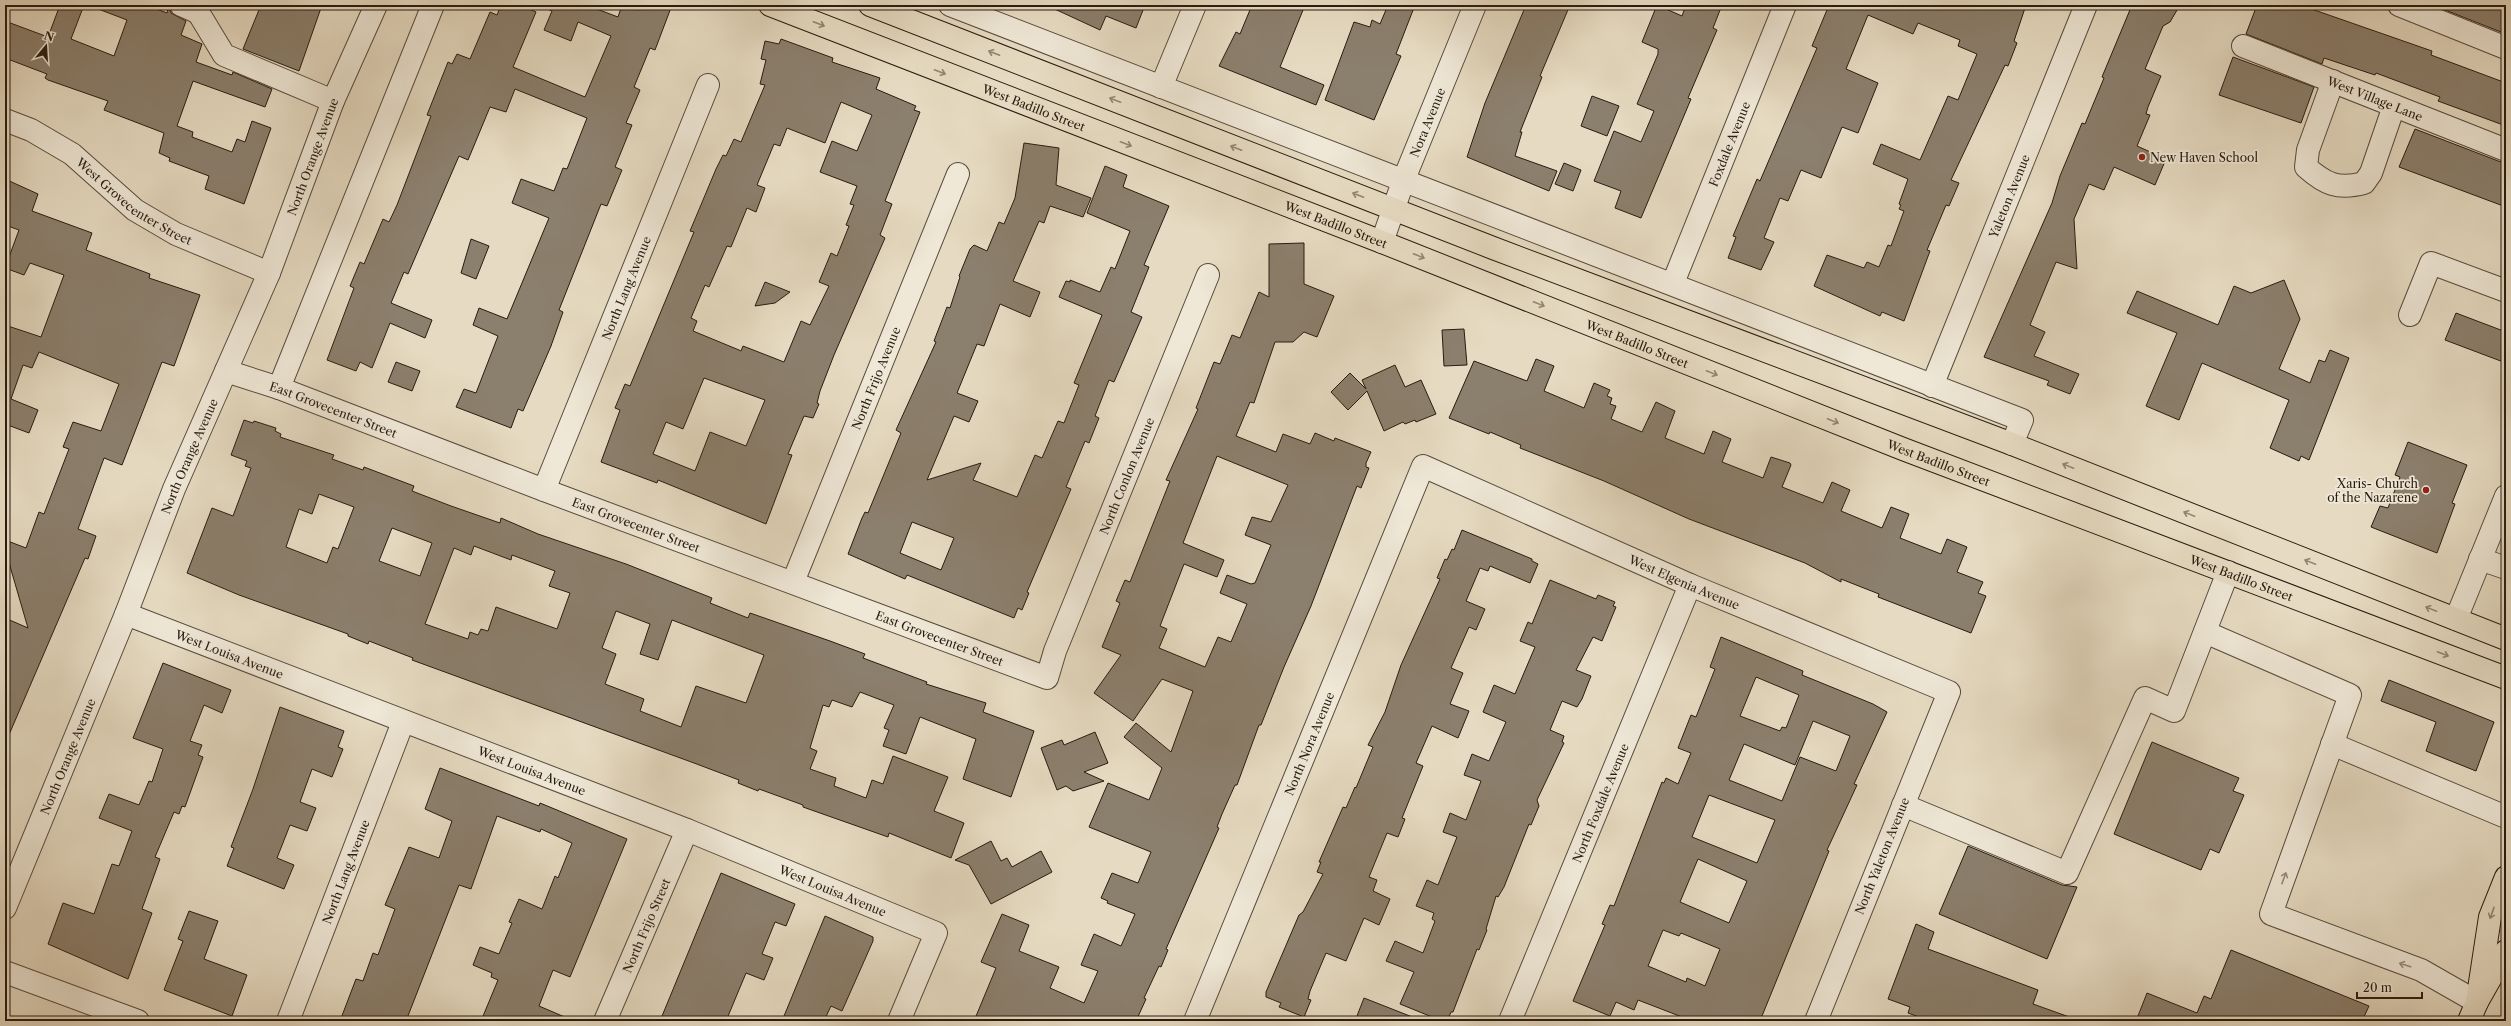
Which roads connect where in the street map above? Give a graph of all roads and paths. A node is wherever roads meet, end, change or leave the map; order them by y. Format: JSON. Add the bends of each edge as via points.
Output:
{"nodes":[{"id":1,"x":181,"y":5,"type":"edge"},
{"id":2,"x":376,"y":5,"type":"edge"},
{"id":3,"x":433,"y":5,"type":"edge"},
{"id":4,"x":770,"y":5,"type":"edge"},
{"id":5,"x":870,"y":5,"type":"edge"},
{"id":6,"x":950,"y":5,"type":"edge"},
{"id":7,"x":1195,"y":5,"type":"edge"},
{"id":8,"x":1475,"y":5,"type":"edge"},
{"id":9,"x":1785,"y":5,"type":"edge"},
{"id":10,"x":2086,"y":5,"type":"edge"},
{"id":11,"x":2399,"y":5,"type":"edge"},
{"id":12,"x":2243,"y":46,"type":"dead end"},
{"id":13,"x":2506,"y":48,"type":"edge"},
{"id":14,"x":2333,"y":81,"type":"junction"},
{"id":15,"x":708,"y":85,"type":"dead end"},
{"id":16,"x":1161,"y":87,"type":"junction"},
{"id":17,"x":333,"y":102,"type":"junction"},
{"id":18,"x":2394,"y":106,"type":"junction"},
{"id":19,"x":5,"y":120,"type":"edge"},
{"id":20,"x":2506,"y":150,"type":"edge"},
{"id":21,"x":958,"y":174,"type":"dead end"},
{"id":22,"x":1404,"y":179,"type":"junction"},
{"id":23,"x":1394,"y":209,"type":"junction"},
{"id":24,"x":1382,"y":242,"type":"junction"},
{"id":25,"x":269,"y":273,"type":"junction"},
{"id":26,"x":1208,"y":274,"type":"dead end"},
{"id":27,"x":1673,"y":283,"type":"junction"},
{"id":28,"x":2506,"y":292,"type":"edge"},
{"id":29,"x":2410,"y":315,"type":"dead end"},
{"id":30,"x":226,"y":371,"type":"junction"},
{"id":31,"x":1932,"y":386,"type":"junction"},
{"id":32,"x":279,"y":388,"type":"junction"},
{"id":33,"x":2012,"y":444,"type":"junction"},
{"id":34,"x":1423,"y":466,"type":"joint"},
{"id":35,"x":544,"y":490,"type":"junction"},
{"id":36,"x":2506,"y":496,"type":"edge"},
{"id":37,"x":2480,"y":559,"type":"junction"},
{"id":38,"x":2506,"y":568,"type":"edge"},
{"id":39,"x":2228,"y":572,"type":"junction"},
{"id":40,"x":793,"y":582,"type":"junction"},
{"id":41,"x":1690,"y":585,"type":"junction"},
{"id":42,"x":126,"y":614,"type":"junction"},
{"id":43,"x":2456,"y":619,"type":"junction"},
{"id":44,"x":2205,"y":632,"type":"junction"},
{"id":45,"x":2506,"y":639,"type":"edge"},
{"id":46,"x":1047,"y":678,"type":"joint"},
{"id":47,"x":2506,"y":678,"type":"edge"},
{"id":48,"x":1949,"y":692,"type":"joint"},
{"id":49,"x":403,"y":722,"type":"junction"},
{"id":50,"x":2332,"y":744,"type":"junction"},
{"id":51,"x":1903,"y":805,"type":"junction"},
{"id":52,"x":2506,"y":817,"type":"edge"},
{"id":53,"x":687,"y":830,"type":"junction"},
{"id":54,"x":2506,"y":877,"type":"edge"},
{"id":55,"x":5,"y":908,"type":"edge"},
{"id":56,"x":2506,"y":951,"type":"edge"},
{"id":57,"x":5,"y":972,"type":"edge"},
{"id":58,"x":2473,"y":1011,"type":"edge"},
{"id":59,"x":138,"y":1021,"type":"edge"},
{"id":60,"x":288,"y":1021,"type":"edge"},
{"id":61,"x":605,"y":1021,"type":"edge"},
{"id":62,"x":899,"y":1021,"type":"edge"},
{"id":63,"x":1195,"y":1021,"type":"edge"},
{"id":64,"x":1510,"y":1021,"type":"edge"},
{"id":65,"x":1816,"y":1021,"type":"edge"}],
"edges":[{"from":1,"to":17,"type":"street","via":[[202,17],[224,55]]},
{"from":2,"to":17,"type":"street","name":"North Orange Avenue"},
{"from":3,"to":32,"type":"street"},
{"from":4,"to":24,"type":"main road","name":"West Badillo Street","one_way":true},
{"from":23,"to":5,"type":"main road","one_way":true},
{"from":6,"to":16,"type":"street"},
{"from":7,"to":16,"type":"street"},
{"from":8,"to":22,"type":"street","name":"Nora Avenue"},
{"from":9,"to":27,"type":"street","name":"Foxdale Avenue"},
{"from":10,"to":31,"type":"street","name":"Yaleton Avenue"},
{"from":11,"to":13,"type":"street"},
{"from":12,"to":14,"type":"street","name":"West Village Lane"},
{"from":14,"to":18,"type":"street","name":"West Village Lane"},
{"from":14,"to":18,"type":"street","via":[[2308,150],[2306,167],[2321,180],[2346,188],[2364,183],[2371,173]]},
{"from":15,"to":35,"type":"street","name":"North Lang Avenue"},
{"from":16,"to":22,"type":"street"},
{"from":17,"to":25,"type":"street","name":"North Orange Avenue"},
{"from":18,"to":20,"type":"street","name":"West Village Lane"},
{"from":19,"to":25,"type":"street","name":"West Grovecenter Street","via":[[31,130],[72,154],[135,210],[176,234]]},
{"from":21,"to":40,"type":"street","name":"North Frijo Avenue"},
{"from":22,"to":23,"type":"street","name":"Nora Avenue"},
{"from":22,"to":27,"type":"street"},
{"from":23,"to":24,"type":"street","name":"Nora Avenue"},
{"from":23,"to":33,"type":"main road"},
{"from":24,"to":39,"type":"main road","name":"West Badillo Street","one_way":true,"via":[[1903,449]]},
{"from":25,"to":30,"type":"street","name":"North Orange Avenue"},
{"from":26,"to":46,"type":"street","name":"North Conlon Avenue","via":[[1055,651]]},
{"from":27,"to":31,"type":"street"},
{"from":28,"to":29,"type":"street","via":[[2431,263]]},
{"from":30,"to":32,"type":"street","name":"East Grovecenter Street"},
{"from":30,"to":42,"type":"street","name":"North Orange Avenue","via":[[174,489]]},
{"from":31,"to":33,"type":"street","via":[[2022,420]]},
{"from":32,"to":35,"type":"street","name":"East Grovecenter Street"},
{"from":43,"to":33,"type":"main road","one_way":true},
{"from":34,"to":41,"type":"street","name":"West Elgenia Avenue"},
{"from":34,"to":63,"type":"street","name":"North Nora Avenue"},
{"from":35,"to":40,"type":"street","name":"East Grovecenter Street"},
{"from":36,"to":37,"type":"street"},
{"from":37,"to":38,"type":"street"},
{"from":37,"to":43,"type":"street"},
{"from":39,"to":44,"type":"street"},
{"from":39,"to":47,"type":"main road","name":"West Badillo Street","one_way":true},
{"from":40,"to":46,"type":"street","name":"East Grovecenter Street"},
{"from":41,"to":48,"type":"street","name":"West Elgenia Avenue"},
{"from":41,"to":64,"type":"street","name":"North Foxdale Avenue"},
{"from":42,"to":49,"type":"street","name":"West Louisa Avenue"},
{"from":42,"to":55,"type":"street","name":"North Orange Avenue"},
{"from":43,"to":45,"type":"main road"},
{"from":44,"to":50,"type":"street","via":[[2350,695]]},
{"from":44,"to":51,"type":"street","via":[[2174,711],[2145,698],[2066,873]]},
{"from":48,"to":51,"type":"street","name":"North Yaleton Avenue"},
{"from":49,"to":53,"type":"street","name":"West Louisa Avenue"},
{"from":49,"to":60,"type":"street","name":"North Lang Avenue"},
{"from":50,"to":52,"type":"street"},
{"from":58,"to":50,"type":"street","one_way":true,"via":[[2421,970],[2271,914]]},
{"from":51,"to":65,"type":"street","name":"North Yaleton Avenue"},
{"from":53,"to":61,"type":"street","name":"North Frijo Street"},
{"from":53,"to":62,"type":"street","name":"West Louisa Avenue","via":[[936,933]]},
{"from":54,"to":58,"type":"main road","one_way":true,"via":[[2490,917]]},
{"from":56,"to":58,"type":"main road"},
{"from":57,"to":59,"type":"street"}]}
